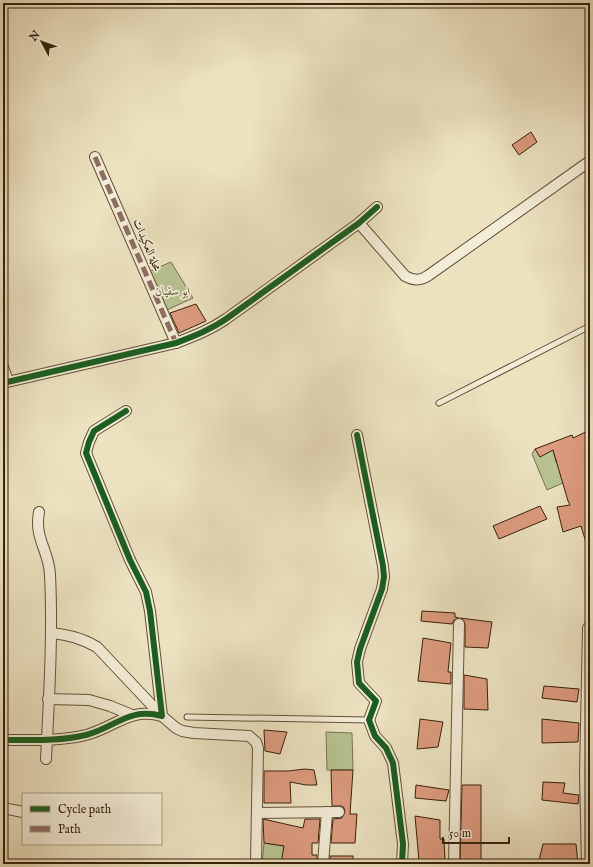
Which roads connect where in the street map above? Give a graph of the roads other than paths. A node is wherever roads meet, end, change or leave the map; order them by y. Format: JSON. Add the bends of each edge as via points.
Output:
{"nodes":[{"id":1,"x":95,"y":157,"type":"dead end"},
{"id":2,"x":590,"y":161,"type":"edge"},
{"id":3,"x":377,"y":207,"type":"dead end"},
{"id":4,"x":359,"y":223,"type":"junction"},
{"id":5,"x":590,"y":326,"type":"edge"},
{"id":6,"x":176,"y":343,"type":"junction"},
{"id":7,"x":3,"y":367,"type":"edge"},
{"id":8,"x":6,"y":382,"type":"edge"},
{"id":9,"x":439,"y":403,"type":"dead end"},
{"id":10,"x":126,"y":411,"type":"dead end"},
{"id":11,"x":357,"y":435,"type":"dead end"},
{"id":12,"x":39,"y":512,"type":"dead end"},
{"id":13,"x":459,"y":624,"type":"dead end"},
{"id":14,"x":51,"y":633,"type":"junction"},
{"id":15,"x":588,"y":633,"type":"edge"},
{"id":16,"x":48,"y":699,"type":"junction"},
{"id":17,"x":132,"y":715,"type":"junction"},
{"id":18,"x":162,"y":716,"type":"junction"},
{"id":19,"x":187,"y":717,"type":"dead end"},
{"id":20,"x":369,"y":720,"type":"junction"},
{"id":21,"x":10,"y":740,"type":"dead end"},
{"id":22,"x":47,"y":740,"type":"junction"},
{"id":23,"x":46,"y":759,"type":"dead end"},
{"id":24,"x":588,"y":775,"type":"edge"},
{"id":25,"x":3,"y":808,"type":"edge"},
{"id":26,"x":22,"y":812,"type":"edge"},
{"id":27,"x":327,"y":812,"type":"junction"},
{"id":28,"x":339,"y":812,"type":"dead end"},
{"id":29,"x":257,"y":813,"type":"junction"},
{"id":30,"x":256,"y":864,"type":"edge"},
{"id":31,"x":324,"y":864,"type":"edge"},
{"id":32,"x":402,"y":864,"type":"edge"},
{"id":33,"x":454,"y":864,"type":"edge"},
{"id":34,"x":587,"y":864,"type":"edge"}],
"edges":[{"from":1,"to":6,"type":"street","name":"محلة العكيدات"},
{"from":2,"to":4,"type":"street","via":[[420,280],[405,276]]},
{"from":3,"to":4,"type":"street"},
{"from":4,"to":6,"type":"street","via":[[216,327]]},
{"from":5,"to":9,"type":"lane"},
{"from":6,"to":8,"type":"street"},
{"from":7,"to":8,"type":"street"},
{"from":10,"to":18,"type":"street","via":[[94,431],[86,453],[130,560],[146,592]]},
{"from":11,"to":20,"type":"street","via":[[384,572],[382,589],[357,662],[359,682],[376,701]]},
{"from":12,"to":14,"type":"street","via":[[38,531],[50,568]]},
{"from":13,"to":33,"type":"street"},
{"from":14,"to":16,"type":"street"},
{"from":14,"to":18,"type":"street","via":[[84,639],[97,647]]},
{"from":15,"to":24,"type":"street"},
{"from":16,"to":17,"type":"street","via":[[100,702]]},
{"from":16,"to":22,"type":"street"},
{"from":17,"to":18,"type":"street","via":[[152,713]]},
{"from":17,"to":22,"type":"street","via":[[87,735]]},
{"from":18,"to":29,"type":"street","via":[[182,731],[249,736],[256,742]]},
{"from":19,"to":20,"type":"lane"},
{"from":20,"to":32,"type":"street","via":[[375,736],[386,748],[393,764],[403,844]]},
{"from":21,"to":22,"type":"street"},
{"from":22,"to":23,"type":"street"},
{"from":24,"to":34,"type":"street"},
{"from":25,"to":26,"type":"street"},
{"from":27,"to":28,"type":"street"},
{"from":27,"to":29,"type":"street"},
{"from":27,"to":31,"type":"street"},
{"from":29,"to":30,"type":"street"}]}
